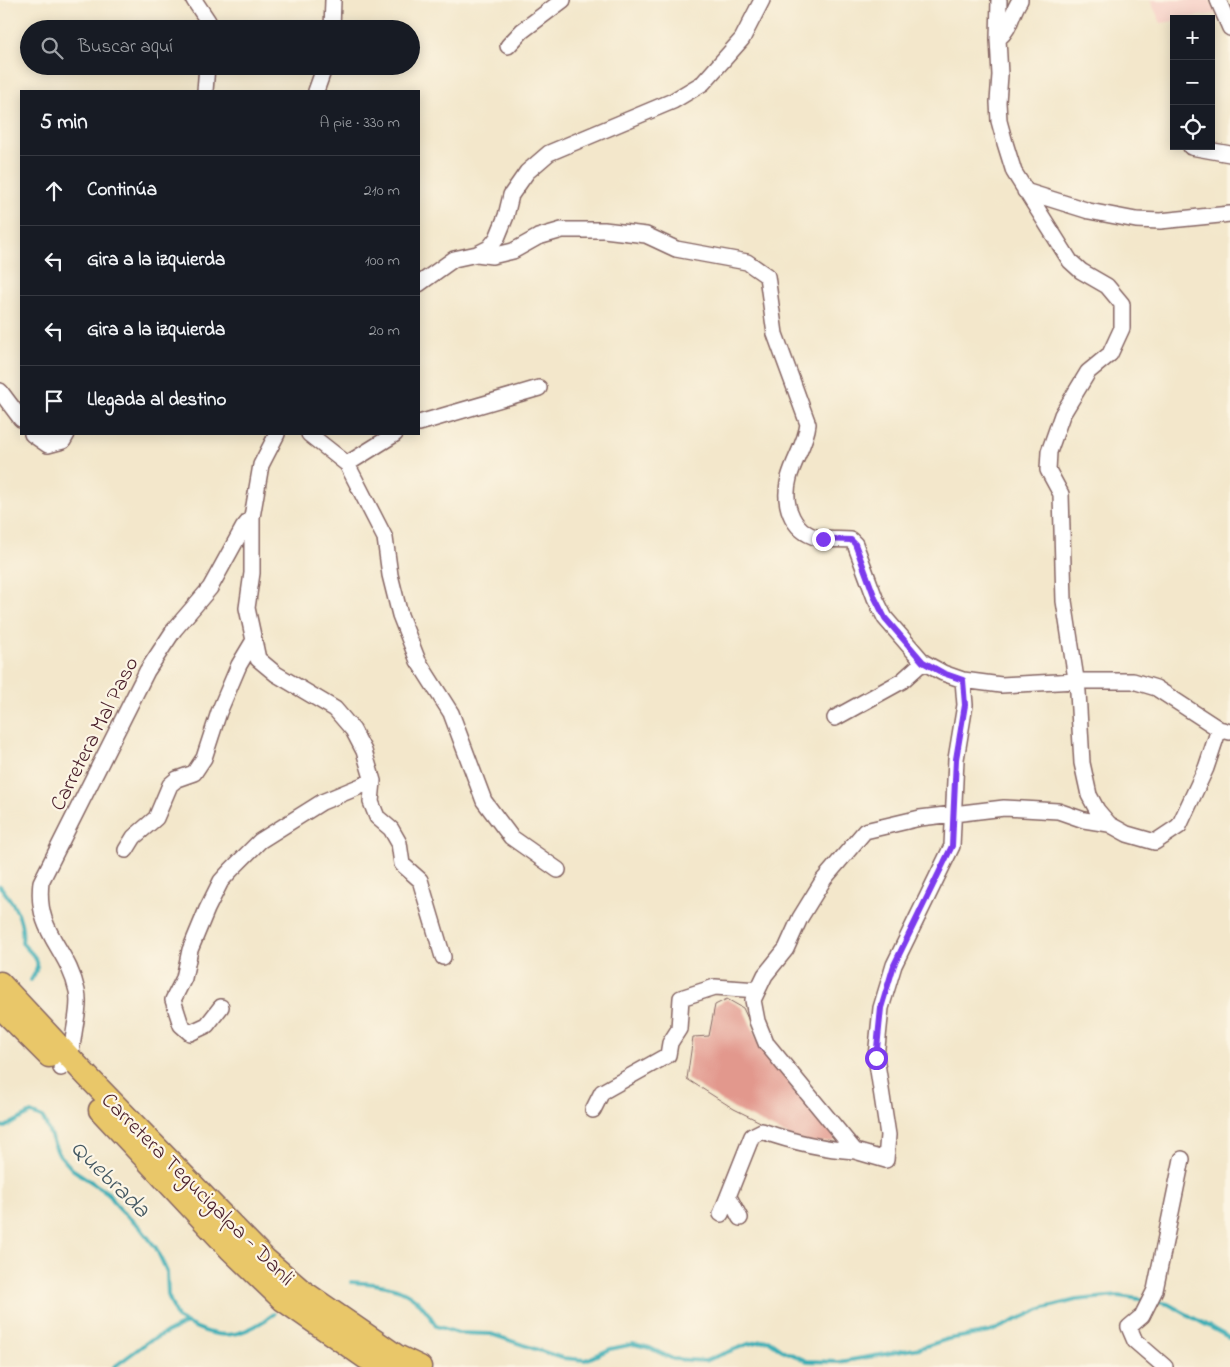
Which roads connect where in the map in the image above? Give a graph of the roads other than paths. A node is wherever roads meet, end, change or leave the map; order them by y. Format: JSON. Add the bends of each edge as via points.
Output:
{"nodes":[{"id":1,"x":194,"y":0,"type":"edge"},
{"id":2,"x":333,"y":0,"type":"edge"},
{"id":3,"x":563,"y":0,"type":"edge"},
{"id":4,"x":762,"y":0,"type":"edge"},
{"id":5,"x":999,"y":0,"type":"edge"},
{"id":6,"x":1020,"y":0,"type":"edge"},
{"id":7,"x":1224,"y":6,"type":"edge"},
{"id":8,"x":207,"y":20,"type":"edge"},
{"id":9,"x":332,"y":20,"type":"edge"},
{"id":10,"x":1230,"y":28,"type":"edge"},
{"id":11,"x":998,"y":39,"type":"junction"},
{"id":12,"x":508,"y":46,"type":"dead end"},
{"id":13,"x":206,"y":75,"type":"edge"},
{"id":14,"x":322,"y":75,"type":"edge"},
{"id":15,"x":205,"y":90,"type":"edge"},
{"id":16,"x":316,"y":90,"type":"edge"},
{"id":17,"x":1207,"y":150,"type":"edge"},
{"id":18,"x":1230,"y":154,"type":"edge"},
{"id":19,"x":1025,"y":191,"type":"junction"},
{"id":20,"x":1230,"y":214,"type":"edge"},
{"id":21,"x":477,"y":254,"type":"junction"},
{"id":22,"x":420,"y":283,"type":"edge"},
{"id":23,"x":539,"y":388,"type":"dead end"},
{"id":24,"x":0,"y":391,"type":"edge"},
{"id":25,"x":20,"y":418,"type":"edge"},
{"id":26,"x":420,"y":423,"type":"edge"},
{"id":27,"x":33,"y":435,"type":"edge"},
{"id":28,"x":66,"y":435,"type":"edge"},
{"id":29,"x":276,"y":435,"type":"edge"},
{"id":30,"x":310,"y":435,"type":"edge"},
{"id":31,"x":393,"y":435,"type":"edge"},
{"id":32,"x":347,"y":464,"type":"junction"},
{"id":33,"x":252,"y":517,"type":"junction"},
{"id":34,"x":254,"y":640,"type":"junction"},
{"id":35,"x":923,"y":662,"type":"junction"},
{"id":36,"x":963,"y":680,"type":"junction"},
{"id":37,"x":1076,"y":681,"type":"junction"},
{"id":38,"x":835,"y":718,"type":"dead end"},
{"id":39,"x":1224,"y":730,"type":"edge"},
{"id":40,"x":373,"y":781,"type":"junction"},
{"id":41,"x":952,"y":815,"type":"junction"},
{"id":42,"x":1109,"y":824,"type":"junction"},
{"id":43,"x":126,"y":850,"type":"dead end"},
{"id":44,"x":558,"y":870,"type":"dead end"},
{"id":45,"x":444,"y":957,"type":"dead end"},
{"id":46,"x":0,"y":983,"type":"edge"},
{"id":47,"x":758,"y":990,"type":"junction"},
{"id":48,"x":0,"y":1007,"type":"edge"},
{"id":49,"x":220,"y":1007,"type":"dead end"},
{"id":50,"x":65,"y":1063,"type":"junction"},
{"id":51,"x":593,"y":1110,"type":"dead end"},
{"id":52,"x":854,"y":1151,"type":"junction"},
{"id":53,"x":1182,"y":1159,"type":"dead end"},
{"id":54,"x":729,"y":1197,"type":"junction"},
{"id":55,"x":721,"y":1214,"type":"dead end"},
{"id":56,"x":740,"y":1218,"type":"dead end"},
{"id":57,"x":384,"y":1367,"type":"edge"},
{"id":58,"x":420,"y":1367,"type":"edge"},
{"id":59,"x":1165,"y":1367,"type":"edge"}],
"edges":[{"from":1,"to":8,"type":"street"},
{"from":2,"to":9,"type":"street"},
{"from":3,"to":12,"type":"street","via":[[522,31]]},
{"from":4,"to":21,"type":"street","via":[[742,39],[703,83],[674,101],[549,153],[534,166],[511,195],[496,238],[489,248]]},
{"from":5,"to":11,"type":"street"},
{"from":6,"to":11,"type":"street","via":[[1007,31]]},
{"from":7,"to":10,"type":"street"},
{"from":11,"to":19,"type":"street","via":[[999,121],[1014,172]]},
{"from":13,"to":15,"type":"street"},
{"from":14,"to":16,"type":"street"},
{"from":17,"to":18,"type":"street"},
{"from":19,"to":20,"type":"street","via":[[1089,211],[1136,220],[1160,221]]},
{"from":19,"to":37,"type":"street","via":[[1070,261],[1080,271],[1108,286],[1122,304],[1122,328],[1110,354],[1088,372],[1062,415],[1049,452],[1048,470],[1061,494],[1064,601]]},
{"from":21,"to":22,"type":"street","via":[[454,259]]},
{"from":21,"to":35,"type":"street","via":[[492,256],[513,251],[538,237],[562,230],[604,230],[646,236],[676,249],[747,262],[767,276],[775,334],[808,424],[789,479],[787,510],[806,534],[823,539],[851,540],[855,544],[885,618]]},
{"from":23,"to":26,"type":"street"},
{"from":24,"to":25,"type":"street"},
{"from":27,"to":28,"type":"street","via":[[48,445],[62,441]]},
{"from":29,"to":33,"type":"street","name":"Carretera Mal Paso","via":[[261,465]]},
{"from":30,"to":32,"type":"street"},
{"from":31,"to":32,"type":"street"},
{"from":32,"to":44,"type":"street","via":[[385,538],[400,615],[418,661],[451,713],[484,801],[510,837]]},
{"from":33,"to":34,"type":"street","via":[[252,573],[247,608]]},
{"from":33,"to":50,"type":"street","name":"Carretera Mal Paso","via":[[210,588],[174,630],[147,671],[41,882],[42,918],[71,972],[77,991],[78,1008]]},
{"from":34,"to":40,"type":"street","via":[[258,659],[276,674],[335,709],[353,730],[364,751]]},
{"from":34,"to":43,"type":"street","via":[[239,665],[219,712],[204,758],[194,773],[170,785],[156,818],[134,837]]},
{"from":35,"to":36,"type":"street"},
{"from":35,"to":38,"type":"street","via":[[902,682]]},
{"from":36,"to":37,"type":"street","via":[[1000,685]]},
{"from":36,"to":41,"type":"street","via":[[965,705],[956,759]]},
{"from":37,"to":39,"type":"street","via":[[1134,681],[1156,688]]},
{"from":37,"to":42,"type":"street","via":[[1084,778],[1097,810]]},
{"from":39,"to":42,"type":"street","via":[[1178,826],[1155,842],[1127,834]]},
{"from":40,"to":45,"type":"street","via":[[371,802],[378,817],[391,829],[399,843],[402,864],[420,880]]},
{"from":40,"to":49,"type":"street","via":[[322,802],[260,841],[221,881],[203,917],[190,950],[184,978],[173,1000],[181,1025],[190,1034],[208,1025]]},
{"from":41,"to":42,"type":"street","via":[[1004,808],[1058,810],[1084,820]]},
{"from":41,"to":47,"type":"street","via":[[920,818],[865,831],[824,879],[786,949],[765,975]]},
{"from":41,"to":52,"type":"street","via":[[952,846],[894,965],[881,1008],[876,1058],[888,1135],[886,1160]]},
{"from":46,"to":50,"type":"highway","name":"Carretera Tegucigalpa - Danli"},
{"from":47,"to":51,"type":"street","via":[[715,987],[681,998],[679,1028],[670,1043],[668,1055],[602,1092]]},
{"from":47,"to":52,"type":"street","via":[[753,1000],[766,1043]]},
{"from":48,"to":50,"type":"highway","name":"Carretera Tegucigalpa - Danli"},
{"from":50,"to":57,"type":"highway","name":"Carretera Tegucigalpa - Danli","via":[[230,1249],[283,1300]]},
{"from":50,"to":58,"type":"highway","name":"Carretera Tegucigalpa - Danli","via":[[265,1259],[301,1290],[397,1356]]},
{"from":52,"to":54,"type":"street","via":[[823,1149],[756,1132]]},
{"from":53,"to":59,"type":"street","via":[[1155,1290],[1144,1313],[1129,1328],[1135,1341]]},
{"from":54,"to":55,"type":"street"},
{"from":54,"to":56,"type":"street"}]}
